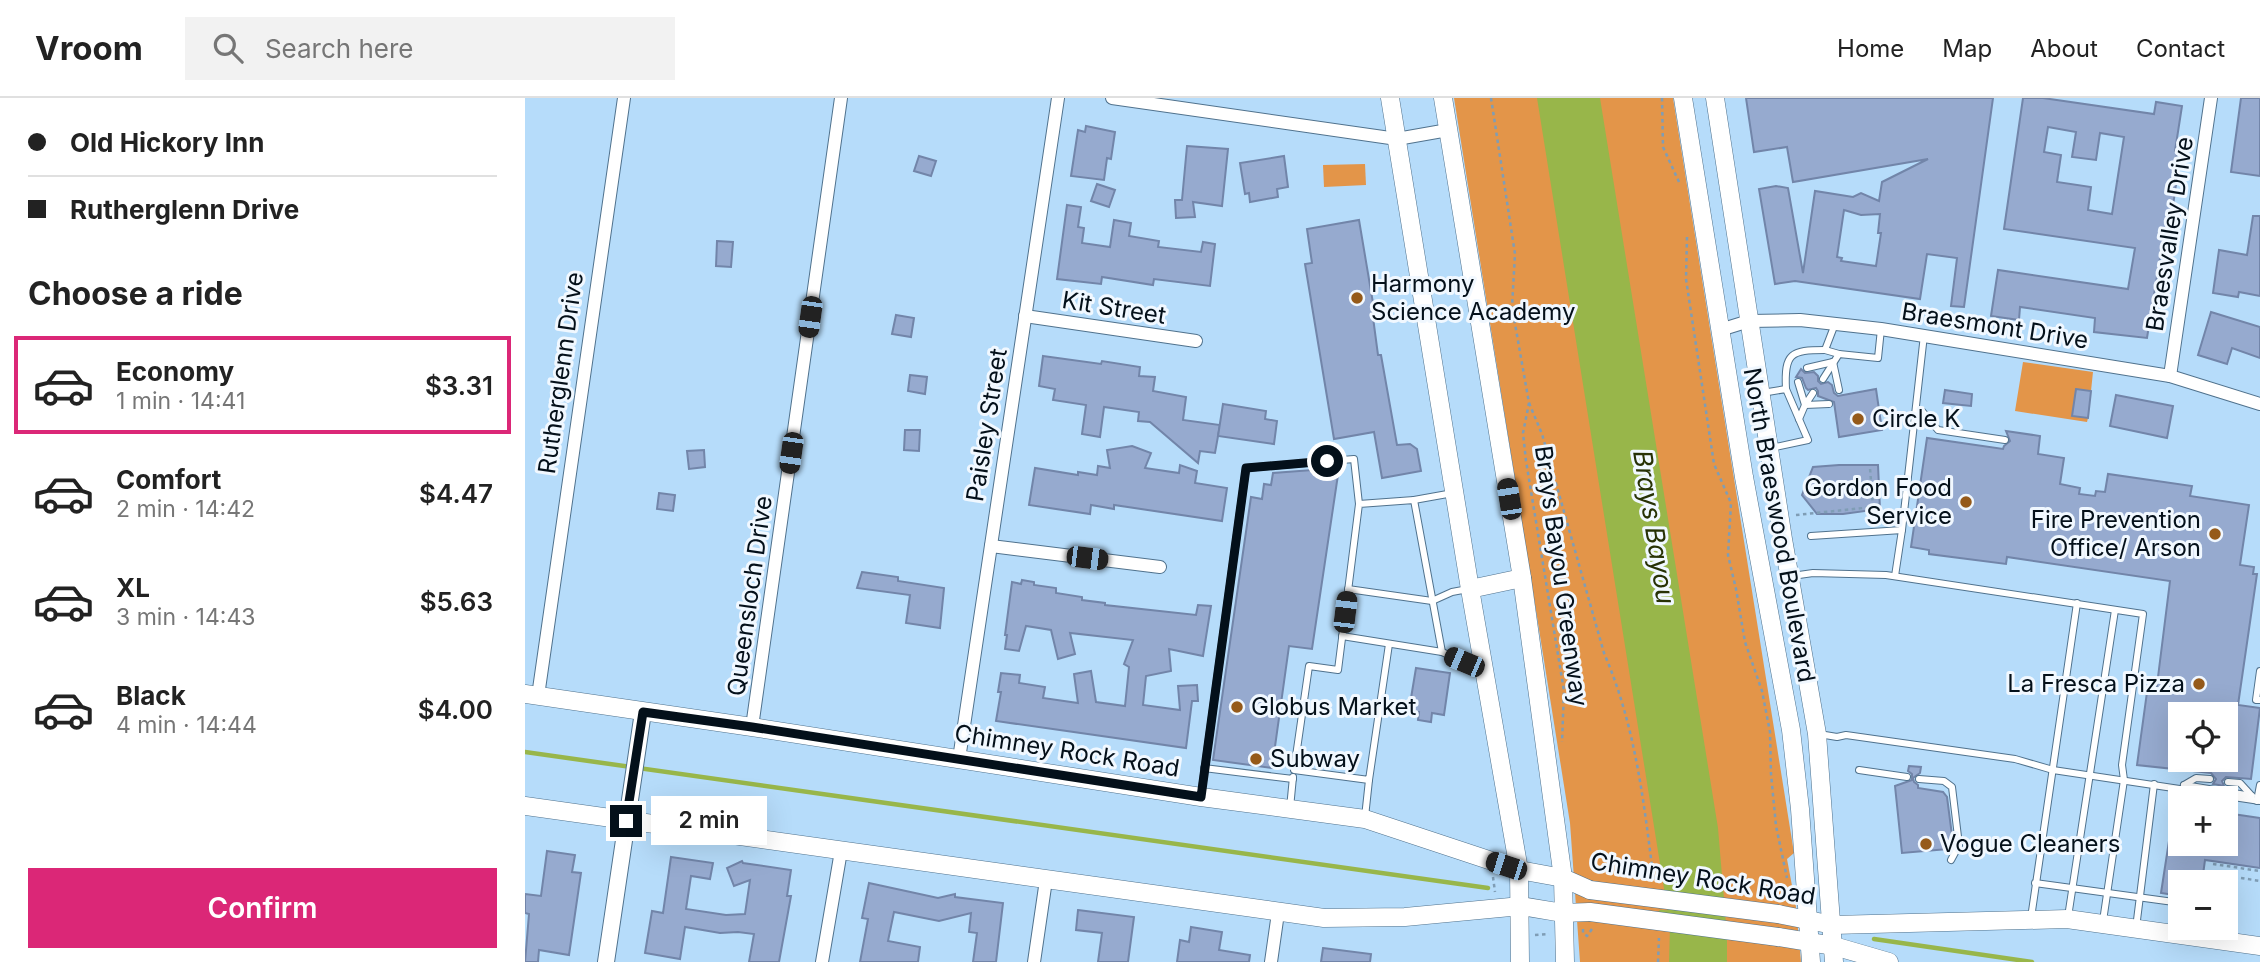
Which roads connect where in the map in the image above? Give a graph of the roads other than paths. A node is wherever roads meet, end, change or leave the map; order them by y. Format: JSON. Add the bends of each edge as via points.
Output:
{"nodes":[{"id":1,"x":624,"y":98,"type":"edge"},
{"id":2,"x":841,"y":98,"type":"edge"},
{"id":3,"x":1058,"y":98,"type":"edge"},
{"id":4,"x":1112,"y":98,"type":"edge"},
{"id":5,"x":1390,"y":98,"type":"edge"},
{"id":6,"x":1443,"y":98,"type":"edge"},
{"id":7,"x":1683,"y":98,"type":"edge"},
{"id":8,"x":1715,"y":98,"type":"edge"},
{"id":9,"x":2211,"y":98,"type":"edge"},
{"id":10,"x":1448,"y":130,"type":"junction"},
{"id":11,"x":1397,"y":139,"type":"junction"},
{"id":12,"x":1723,"y":150,"type":"junction"},
{"id":13,"x":1692,"y":155,"type":"junction"},
{"id":14,"x":1025,"y":316,"type":"junction"},
{"id":15,"x":1749,"y":321,"type":"junction"},
{"id":16,"x":1835,"y":324,"type":"junction"},
{"id":17,"x":1881,"y":329,"type":"junction"},
{"id":18,"x":1720,"y":330,"type":"junction"},
{"id":19,"x":1924,"y":335,"type":"junction"},
{"id":20,"x":1196,"y":341,"type":"dead end"},
{"id":21,"x":1825,"y":350,"type":"junction"},
{"id":22,"x":1839,"y":354,"type":"junction"},
{"id":23,"x":1833,"y":362,"type":"junction"},
{"id":24,"x":1807,"y":368,"type":"dead end"},
{"id":25,"x":2170,"y":376,"type":"junction"},
{"id":26,"x":1823,"y":379,"type":"dead end"},
{"id":27,"x":1798,"y":382,"type":"dead end"},
{"id":28,"x":1786,"y":388,"type":"junction"},
{"id":29,"x":1839,"y":390,"type":"dead end"},
{"id":30,"x":1760,"y":393,"type":"junction"},
{"id":31,"x":1813,"y":393,"type":"dead end"},
{"id":32,"x":1829,"y":404,"type":"dead end"},
{"id":33,"x":2260,"y":404,"type":"edge"},
{"id":34,"x":1805,"y":405,"type":"junction"},
{"id":35,"x":1922,"y":411,"type":"dead end"},
{"id":36,"x":1799,"y":419,"type":"junction"},
{"id":37,"x":2005,"y":440,"type":"dead end"},
{"id":38,"x":1769,"y":448,"type":"junction"},
{"id":39,"x":1455,"y":493,"type":"junction"},
{"id":40,"x":1414,"y":500,"type":"junction"},
{"id":41,"x":1359,"y":504,"type":"junction"},
{"id":42,"x":1902,"y":530,"type":"junction"},
{"id":43,"x":1811,"y":536,"type":"dead end"},
{"id":44,"x":991,"y":545,"type":"junction"},
{"id":45,"x":1160,"y":567,"type":"dead end"},
{"id":46,"x":1790,"y":576,"type":"junction"},
{"id":47,"x":1895,"y":576,"type":"junction"},
{"id":48,"x":1522,"y":578,"type":"junction"},
{"id":49,"x":1348,"y":589,"type":"junction"},
{"id":50,"x":1470,"y":589,"type":"junction"},
{"id":51,"x":1432,"y":601,"type":"junction"},
{"id":52,"x":2077,"y":603,"type":"junction"},
{"id":53,"x":2115,"y":610,"type":"junction"},
{"id":54,"x":1342,"y":636,"type":"junction"},
{"id":55,"x":1389,"y":644,"type":"junction"},
{"id":56,"x":1441,"y":652,"type":"junction"},
{"id":57,"x":1483,"y":660,"type":"junction"},
{"id":58,"x":2260,"y":671,"type":"edge"},
{"id":59,"x":531,"y":695,"type":"edge"},
{"id":60,"x":2260,"y":700,"type":"edge"},
{"id":61,"x":643,"y":712,"type":"junction"},
{"id":62,"x":752,"y":727,"type":"junction"},
{"id":63,"x":1817,"y":734,"type":"junction"},
{"id":64,"x":959,"y":759,"type":"junction"},
{"id":65,"x":1204,"y":768,"type":"junction"},
{"id":66,"x":1294,"y":770,"type":"junction"},
{"id":67,"x":1859,"y":770,"type":"dead end"},
{"id":68,"x":2053,"y":770,"type":"junction"},
{"id":69,"x":2090,"y":775,"type":"junction"},
{"id":70,"x":1907,"y":777,"type":"dead end"},
{"id":71,"x":1293,"y":779,"type":"junction"},
{"id":72,"x":1919,"y":779,"type":"dead end"},
{"id":73,"x":2210,"y":779,"type":"dead end"},
{"id":74,"x":1369,"y":780,"type":"junction"},
{"id":75,"x":2124,"y":780,"type":"junction"},
{"id":76,"x":2228,"y":782,"type":"dead end"},
{"id":77,"x":2154,"y":784,"type":"junction"},
{"id":78,"x":2184,"y":785,"type":"junction"},
{"id":79,"x":2260,"y":785,"type":"edge"},
{"id":80,"x":2181,"y":786,"type":"edge"},
{"id":81,"x":2168,"y":788,"type":"edge"},
{"id":82,"x":1201,"y":797,"type":"junction"},
{"id":83,"x":2238,"y":798,"type":"edge"},
{"id":84,"x":2256,"y":800,"type":"edge"},
{"id":85,"x":525,"y":806,"type":"edge"},
{"id":86,"x":1289,"y":810,"type":"junction"},
{"id":87,"x":1364,"y":819,"type":"junction"},
{"id":88,"x":626,"y":821,"type":"junction"},
{"id":89,"x":841,"y":851,"type":"junction"},
{"id":90,"x":1951,"y":860,"type":"dead end"},
{"id":91,"x":1519,"y":870,"type":"junction"},
{"id":92,"x":1563,"y":878,"type":"junction"},
{"id":93,"x":1046,"y":880,"type":"junction"},
{"id":94,"x":2035,"y":883,"type":"junction"},
{"id":95,"x":2072,"y":887,"type":"junction"},
{"id":96,"x":2107,"y":892,"type":"junction"},
{"id":97,"x":2139,"y":896,"type":"junction"},
{"id":98,"x":2168,"y":901,"type":"edge"},
{"id":99,"x":1521,"y":906,"type":"junction"},
{"id":100,"x":1278,"y":913,"type":"junction"},
{"id":101,"x":1563,"y":913,"type":"junction"},
{"id":102,"x":2067,"y":919,"type":"junction"},
{"id":103,"x":2031,"y":920,"type":"junction"},
{"id":104,"x":1810,"y":921,"type":"junction"},
{"id":105,"x":2102,"y":924,"type":"junction"},
{"id":106,"x":1833,"y":925,"type":"junction"},
{"id":107,"x":2136,"y":928,"type":"junction"},
{"id":108,"x":1811,"y":943,"type":"junction"},
{"id":109,"x":2260,"y":946,"type":"edge"},
{"id":110,"x":1834,"y":954,"type":"edge"},
{"id":111,"x":606,"y":962,"type":"edge"},
{"id":112,"x":822,"y":962,"type":"edge"},
{"id":113,"x":1034,"y":962,"type":"edge"},
{"id":114,"x":1271,"y":962,"type":"edge"},
{"id":115,"x":1520,"y":962,"type":"edge"},
{"id":116,"x":1565,"y":962,"type":"edge"},
{"id":117,"x":1811,"y":962,"type":"edge"},
{"id":118,"x":1889,"y":962,"type":"edge"}],
"edges":[{"from":1,"to":59,"type":"street","name":"Rutherglenn Drive"},
{"from":2,"to":62,"type":"street","name":"Queensloch Drive"},
{"from":3,"to":14,"type":"street","name":"Paisley Street"},
{"from":4,"to":11,"type":"street"},
{"from":5,"to":11,"type":"main road"},
{"from":6,"to":10,"type":"main road"},
{"from":7,"to":13,"type":"main road","name":"North Braeswood Boulevard"},
{"from":8,"to":12,"type":"main road","name":"North Braeswood Boulevard"},
{"from":9,"to":25,"type":"street","name":"Braesvalley Drive"},
{"from":10,"to":11,"type":"street"},
{"from":10,"to":48,"type":"main road"},
{"from":11,"to":39,"type":"main road"},
{"from":12,"to":13,"type":"main road"},
{"from":12,"to":15,"type":"main road","name":"North Braeswood Boulevard"},
{"from":13,"to":18,"type":"main road","name":"North Braeswood Boulevard"},
{"from":14,"to":20,"type":"street","name":"Kit Street"},
{"from":14,"to":44,"type":"street","name":"Paisley Street"},
{"from":15,"to":16,"type":"street","name":"Braesmont Drive"},
{"from":15,"to":18,"type":"street","name":"Braesmont Drive"},
{"from":15,"to":30,"type":"main road","name":"North Braeswood Boulevard"},
{"from":16,"to":17,"type":"street","name":"Braesmont Drive"},
{"from":16,"to":21,"type":"lane"},
{"from":17,"to":19,"type":"street","name":"Braesmont Drive"},
{"from":17,"to":22,"type":"lane","via":[[1878,358]]},
{"from":18,"to":104,"type":"main road","name":"North Braeswood Boulevard","via":[[1791,730]]},
{"from":19,"to":25,"type":"street","name":"Braesmont Drive"},
{"from":19,"to":42,"type":"lane"},
{"from":21,"to":22,"type":"lane"},
{"from":21,"to":28,"type":"lane","via":[[1794,353],[1785,367]]},
{"from":22,"to":23,"type":"lane"},
{"from":23,"to":24,"type":"lane"},
{"from":23,"to":26,"type":"lane"},
{"from":23,"to":29,"type":"lane"},
{"from":25,"to":33,"type":"street","name":"Braesmont Drive"},
{"from":27,"to":34,"type":"lane"},
{"from":28,"to":30,"type":"lane"},
{"from":28,"to":36,"type":"lane"},
{"from":30,"to":38,"type":"main road","name":"North Braeswood Boulevard"},
{"from":31,"to":34,"type":"lane"},
{"from":32,"to":34,"type":"lane"},
{"from":34,"to":36,"type":"lane"},
{"from":35,"to":37,"type":"lane","via":[[1938,430]]},
{"from":36,"to":38,"type":"lane","via":[[1808,440]]},
{"from":38,"to":46,"type":"main road","name":"North Braeswood Boulevard"},
{"from":39,"to":40,"type":"lane"},
{"from":39,"to":50,"type":"main road"},
{"from":40,"to":41,"type":"lane"},
{"from":40,"to":51,"type":"lane"},
{"from":41,"to":49,"type":"lane"},
{"from":41,"to":65,"type":"lane","via":[[1354,459],[1246,468]]},
{"from":42,"to":43,"type":"lane"},
{"from":42,"to":47,"type":"lane"},
{"from":44,"to":45,"type":"street"},
{"from":44,"to":64,"type":"street","name":"Paisley Street"},
{"from":46,"to":47,"type":"lane"},
{"from":46,"to":63,"type":"main road","name":"North Braeswood Boulevard"},
{"from":47,"to":52,"type":"lane"},
{"from":48,"to":50,"type":"main road"},
{"from":48,"to":92,"type":"main road"},
{"from":49,"to":51,"type":"lane"},
{"from":49,"to":54,"type":"lane"},
{"from":50,"to":51,"type":"lane"},
{"from":50,"to":57,"type":"main road"},
{"from":51,"to":56,"type":"lane"},
{"from":52,"to":53,"type":"lane"},
{"from":52,"to":68,"type":"lane"},
{"from":53,"to":69,"type":"lane"},
{"from":53,"to":75,"type":"lane","via":[[2143,614],[2122,765]]},
{"from":54,"to":55,"type":"lane"},
{"from":54,"to":66,"type":"lane","via":[[1338,670],[1309,666]]},
{"from":55,"to":56,"type":"lane"},
{"from":55,"to":74,"type":"lane"},
{"from":56,"to":57,"type":"lane","via":[[1464,662]]},
{"from":57,"to":91,"type":"main road"},
{"from":58,"to":60,"type":"lane","via":[[2256,700]]},
{"from":59,"to":61,"type":"main road","name":"Chimney Rock Road"},
{"from":61,"to":62,"type":"main road","name":"Chimney Rock Road"},
{"from":61,"to":88,"type":"street"},
{"from":62,"to":64,"type":"main road","name":"Chimney Rock Road"},
{"from":63,"to":68,"type":"lane","via":[[1977,754]]},
{"from":63,"to":106,"type":"main road","name":"North Braeswood Boulevard"},
{"from":64,"to":82,"type":"main road","name":"Chimney Rock Road"},
{"from":65,"to":71,"type":"lane"},
{"from":65,"to":82,"type":"lane"},
{"from":66,"to":71,"type":"lane"},
{"from":66,"to":74,"type":"lane"},
{"from":67,"to":70,"type":"lane"},
{"from":68,"to":69,"type":"lane"},
{"from":68,"to":94,"type":"lane"},
{"from":69,"to":75,"type":"lane"},
{"from":69,"to":95,"type":"lane"},
{"from":71,"to":86,"type":"lane"},
{"from":72,"to":90,"type":"lane","via":[[1944,781],[1952,787],[1959,845]]},
{"from":73,"to":78,"type":"lane","via":[[2196,778]]},
{"from":74,"to":87,"type":"lane"},
{"from":75,"to":77,"type":"lane"},
{"from":75,"to":96,"type":"lane"},
{"from":76,"to":84,"type":"lane","via":[[2240,783]]},
{"from":77,"to":81,"type":"lane"},
{"from":77,"to":97,"type":"lane"},
{"from":78,"to":80,"type":"lane"},
{"from":78,"to":84,"type":"lane"},
{"from":79,"to":84,"type":"lane"},
{"from":82,"to":86,"type":"main road","name":"Chimney Rock Road"},
{"from":83,"to":84,"type":"lane"},
{"from":85,"to":88,"type":"main road"},
{"from":86,"to":87,"type":"main road","name":"Chimney Rock Road"},
{"from":87,"to":91,"type":"main road","name":"Chimney Rock Road"},
{"from":88,"to":89,"type":"main road"},
{"from":88,"to":111,"type":"street"},
{"from":89,"to":93,"type":"main road"},
{"from":89,"to":112,"type":"street"},
{"from":91,"to":92,"type":"main road","name":"Chimney Rock Road"},
{"from":91,"to":99,"type":"main road"},
{"from":92,"to":101,"type":"main road"},
{"from":92,"to":104,"type":"main road","name":"Chimney Rock Road","bridge":true,"via":[[1590,890]]},
{"from":93,"to":100,"type":"main road"},
{"from":93,"to":113,"type":"street"},
{"from":94,"to":95,"type":"lane"},
{"from":94,"to":103,"type":"lane"},
{"from":95,"to":96,"type":"lane"},
{"from":95,"to":102,"type":"lane"},
{"from":96,"to":97,"type":"lane"},
{"from":96,"to":105,"type":"lane"},
{"from":97,"to":98,"type":"lane"},
{"from":97,"to":107,"type":"lane"},
{"from":99,"to":100,"type":"main road","via":[[1405,917],[1324,918]]},
{"from":99,"to":101,"type":"main road","name":"Chimney Rock Road"},
{"from":99,"to":115,"type":"main road"},
{"from":100,"to":114,"type":"street"},
{"from":101,"to":108,"type":"main road","name":"Chimney Rock Road","bridge":true},
{"from":101,"to":116,"type":"main road"},
{"from":102,"to":103,"type":"main road","name":"Chimney Rock Road"},
{"from":102,"to":105,"type":"main road","name":"Chimney Rock Road"},
{"from":103,"to":106,"type":"main road","name":"Chimney Rock Road"},
{"from":104,"to":106,"type":"main road","name":"Chimney Rock Road"},
{"from":104,"to":108,"type":"main road","name":"North Braeswood Boulevard"},
{"from":105,"to":107,"type":"main road","name":"Chimney Rock Road"},
{"from":106,"to":110,"type":"main road","name":"North Braeswood Boulevard"},
{"from":107,"to":109,"type":"main road","name":"Chimney Rock Road"},
{"from":108,"to":110,"type":"main road","name":"Chimney Rock Road"},
{"from":108,"to":117,"type":"main road","name":"North Braeswood Boulevard"},
{"from":110,"to":118,"type":"main road","name":"Chimney Rock Road"}]}
